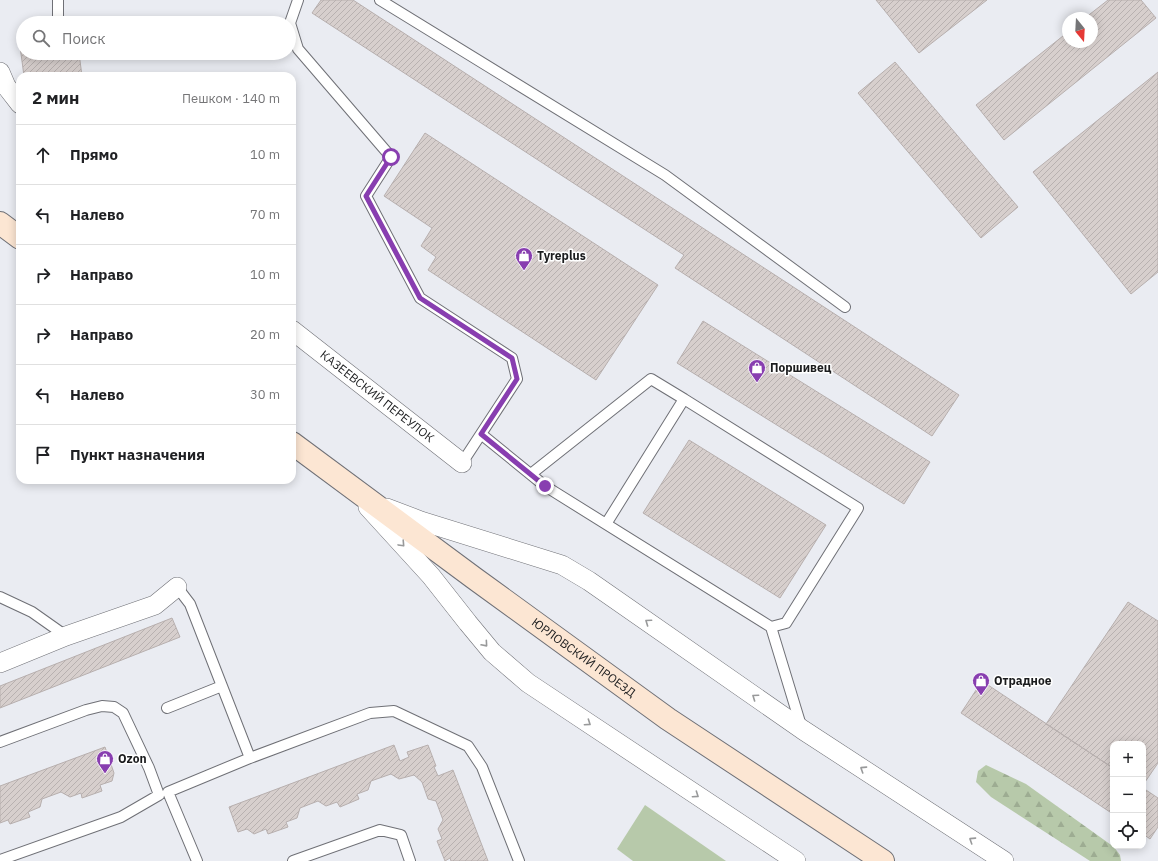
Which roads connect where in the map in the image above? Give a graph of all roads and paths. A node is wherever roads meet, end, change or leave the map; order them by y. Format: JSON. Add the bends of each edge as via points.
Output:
{"nodes":[{"id":1,"x":58,"y":0,"type":"edge"},
{"id":2,"x":298,"y":0,"type":"edge"},
{"id":3,"x":380,"y":0,"type":"edge"},
{"id":4,"x":58,"y":16,"type":"edge"},
{"id":5,"x":292,"y":16,"type":"edge"},
{"id":6,"x":296,"y":42,"type":"edge"},
{"id":7,"x":0,"y":72,"type":"edge"},
{"id":8,"x":16,"y":99,"type":"edge"},
{"id":9,"x":0,"y":223,"type":"edge"},
{"id":10,"x":16,"y":235,"type":"edge"},
{"id":11,"x":845,"y":307,"type":"dead end"},
{"id":12,"x":296,"y":333,"type":"edge"},
{"id":13,"x":684,"y":399,"type":"junction"},
{"id":14,"x":481,"y":434,"type":"junction"},
{"id":15,"x":296,"y":446,"type":"edge"},
{"id":16,"x":462,"y":463,"type":"joint"},
{"id":17,"x":531,"y":474,"type":"junction"},
{"id":18,"x":347,"y":484,"type":"junction"},
{"id":19,"x":371,"y":502,"type":"junction"},
{"id":20,"x":606,"y":524,"type":"junction"},
{"id":21,"x":177,"y":587,"type":"joint"},
{"id":22,"x":0,"y":597,"type":"edge"},
{"id":23,"x":771,"y":627,"type":"junction"},
{"id":24,"x":66,"y":636,"type":"junction"},
{"id":25,"x":0,"y":663,"type":"edge"},
{"id":26,"x":222,"y":686,"type":"junction"},
{"id":27,"x":167,"y":708,"type":"dead end"},
{"id":28,"x":803,"y":730,"type":"junction"},
{"id":29,"x":0,"y":742,"type":"edge"},
{"id":30,"x":250,"y":758,"type":"junction"},
{"id":31,"x":163,"y":793,"type":"junction"},
{"id":32,"x":0,"y":860,"type":"edge"},
{"id":33,"x":197,"y":861,"type":"edge"},
{"id":34,"x":293,"y":861,"type":"edge"},
{"id":35,"x":410,"y":861,"type":"edge"},
{"id":36,"x":519,"y":861,"type":"edge"},
{"id":37,"x":796,"y":861,"type":"edge"},
{"id":38,"x":883,"y":861,"type":"edge"},
{"id":39,"x":1004,"y":861,"type":"edge"}],
"edges":[{"from":1,"to":4,"type":"lane"},
{"from":2,"to":5,"type":"lane"},
{"from":3,"to":11,"type":"lane","via":[[665,175]]},
{"from":6,"to":14,"type":"lane","via":[[298,49],[391,157],[366,196],[420,298],[512,358],[517,379]]},
{"from":7,"to":8,"type":"street","via":[[6,86]]},
{"from":9,"to":10,"type":"main road"},
{"from":12,"to":16,"type":"street","name":"КАЗЕЕВСКИЙ ПЕРЕУЛОК"},
{"from":13,"to":17,"type":"lane","via":[[651,379]]},
{"from":13,"to":20,"type":"lane"},
{"from":13,"to":23,"type":"lane","via":[[858,508],[786,623]]},
{"from":14,"to":16,"type":"lane"},
{"from":14,"to":17,"type":"lane"},
{"from":15,"to":18,"type":"main road","name":"ЮРЛОВСКИЙ ПРОЕЗД"},
{"from":17,"to":20,"type":"lane","via":[[545,486]]},
{"from":18,"to":19,"type":"main road","name":"ЮРЛОВСКИЙ ПРОЕЗД"},
{"from":18,"to":37,"type":"street","one_way":true,"via":[[431,576],[492,652],[528,683]]},
{"from":28,"to":19,"type":"street","one_way":true,"via":[[589,581],[562,565],[420,521]]},
{"from":19,"to":38,"type":"main road","name":"ЮРЛОВСКИЙ ПРОЕЗД","via":[[668,719]]},
{"from":20,"to":23,"type":"lane"},
{"from":21,"to":24,"type":"street","via":[[155,605]]},
{"from":21,"to":26,"type":"lane","via":[[190,604]]},
{"from":22,"to":24,"type":"lane","via":[[32,612]]},
{"from":23,"to":28,"type":"lane"},
{"from":24,"to":25,"type":"street"},
{"from":26,"to":27,"type":"lane"},
{"from":26,"to":30,"type":"lane"},
{"from":39,"to":28,"type":"street","one_way":true},
{"from":29,"to":31,"type":"lane","via":[[86,710],[102,706],[114,707],[123,713]]},
{"from":30,"to":31,"type":"lane"},
{"from":30,"to":36,"type":"lane","via":[[370,713],[394,711],[468,746],[482,767]]},
{"from":31,"to":32,"type":"lane","via":[[121,817]]},
{"from":31,"to":33,"type":"lane"},
{"from":34,"to":35,"type":"lane","via":[[380,830],[401,835]]}]}
